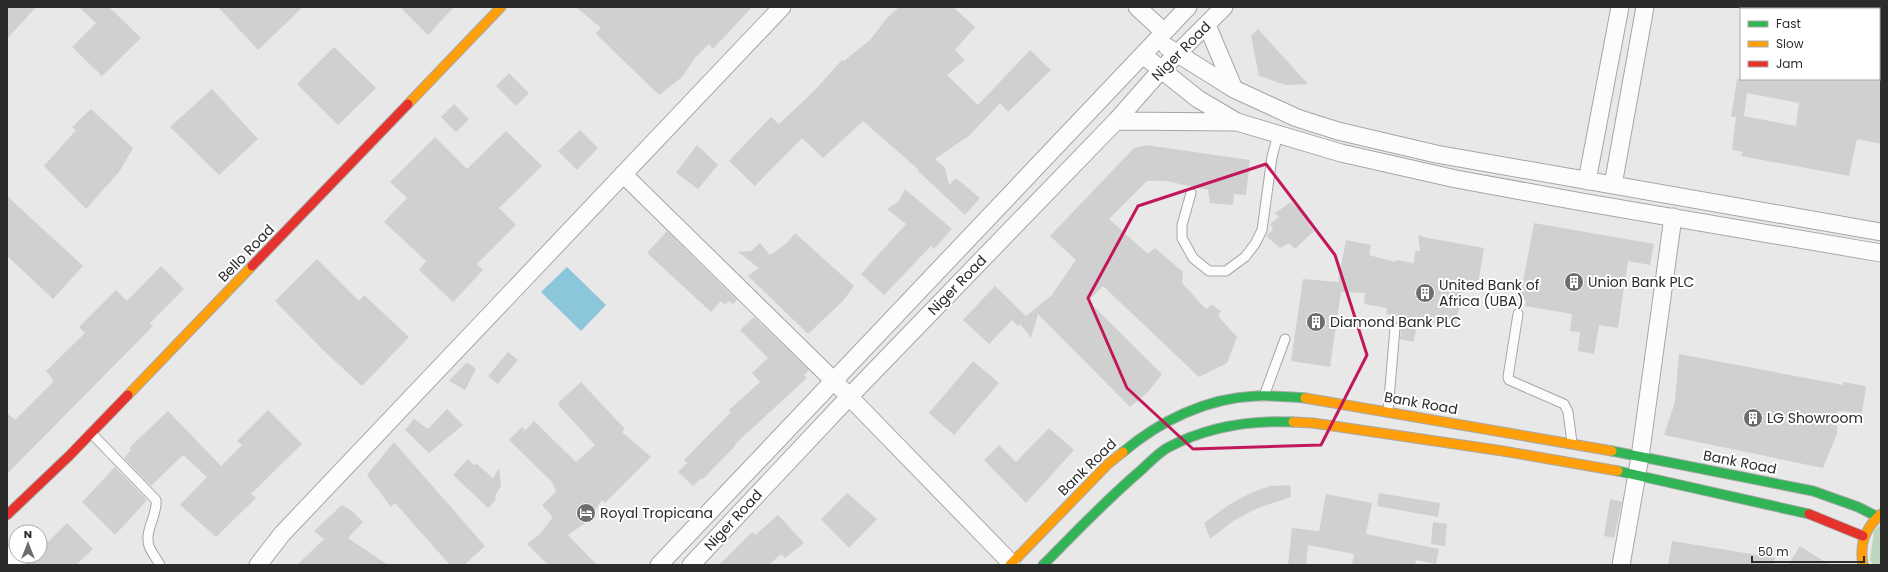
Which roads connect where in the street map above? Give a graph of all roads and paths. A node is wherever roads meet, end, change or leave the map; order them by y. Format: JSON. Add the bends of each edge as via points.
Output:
{"nodes":[{"id":1,"x":502,"y":7,"type":"edge"},
{"id":2,"x":782,"y":7,"type":"edge"},
{"id":3,"x":1137,"y":7,"type":"edge"},
{"id":4,"x":1188,"y":7,"type":"edge"},
{"id":5,"x":1224,"y":7,"type":"edge"},
{"id":6,"x":1620,"y":7,"type":"edge"},
{"id":7,"x":1645,"y":7,"type":"edge"},
{"id":8,"x":1207,"y":25,"type":"junction"},
{"id":9,"x":1161,"y":36,"type":"junction"},
{"id":10,"x":1177,"y":53,"type":"junction"},
{"id":11,"x":1143,"y":55,"type":"junction"},
{"id":12,"x":1161,"y":70,"type":"junction"},
{"id":13,"x":1234,"y":90,"type":"junction"},
{"id":14,"x":1116,"y":121,"type":"junction"},
{"id":15,"x":1237,"y":122,"type":"junction"},
{"id":16,"x":1278,"y":134,"type":"junction"},
{"id":17,"x":623,"y":174,"type":"junction"},
{"id":18,"x":1587,"y":181,"type":"junction"},
{"id":19,"x":1613,"y":185,"type":"junction"},
{"id":20,"x":1191,"y":192,"type":"dead end"},
{"id":21,"x":1672,"y":217,"type":"junction"},
{"id":22,"x":1881,"y":232,"type":"edge"},
{"id":23,"x":1881,"y":253,"type":"edge"},
{"id":24,"x":1518,"y":314,"type":"dead end"},
{"id":25,"x":1395,"y":328,"type":"dead end"},
{"id":26,"x":1285,"y":339,"type":"dead end"},
{"id":27,"x":833,"y":380,"type":"junction"},
{"id":28,"x":1264,"y":396,"type":"junction"},
{"id":29,"x":848,"y":397,"type":"junction"},
{"id":30,"x":1388,"y":411,"type":"junction"},
{"id":31,"x":91,"y":433,"type":"junction"},
{"id":32,"x":1506,"y":433,"type":"junction"},
{"id":33,"x":1572,"y":445,"type":"junction"},
{"id":34,"x":1503,"y":451,"type":"junction"},
{"id":35,"x":1640,"y":457,"type":"junction"},
{"id":36,"x":1638,"y":475,"type":"junction"},
{"id":37,"x":7,"y":515,"type":"edge"},
{"id":38,"x":1879,"y":515,"type":"edge"},
{"id":39,"x":1864,"y":536,"type":"junction"},
{"id":40,"x":1861,"y":550,"type":"junction"},
{"id":41,"x":7,"y":554,"type":"edge"},
{"id":42,"x":669,"y":562,"type":"edge"},
{"id":43,"x":1010,"y":564,"type":"edge"},
{"id":44,"x":18,"y":565,"type":"edge"},
{"id":45,"x":160,"y":565,"type":"edge"},
{"id":46,"x":258,"y":565,"type":"edge"},
{"id":47,"x":691,"y":565,"type":"edge"},
{"id":48,"x":1043,"y":565,"type":"edge"},
{"id":49,"x":1621,"y":565,"type":"edge"},
{"id":50,"x":1853,"y":565,"type":"edge"},
{"id":51,"x":1863,"y":565,"type":"edge"}],
"edges":[{"from":1,"to":31,"type":"street","name":"Bello Road"},
{"from":2,"to":17,"type":"street"},
{"from":3,"to":9,"type":"street"},
{"from":4,"to":9,"type":"street","name":"Niger Road"},
{"from":5,"to":8,"type":"street","name":"Niger Road"},
{"from":6,"to":18,"type":"street"},
{"from":7,"to":19,"type":"street"},
{"from":8,"to":10,"type":"street","name":"Niger Road"},
{"from":8,"to":13,"type":"street"},
{"from":9,"to":10,"type":"street"},
{"from":9,"to":11,"type":"street","name":"Niger Road"},
{"from":10,"to":12,"type":"street","name":"Niger Road"},
{"from":10,"to":13,"type":"street"},
{"from":11,"to":12,"type":"street"},
{"from":11,"to":27,"type":"street","name":"Niger Road"},
{"from":12,"to":14,"type":"street","name":"Niger Road"},
{"from":12,"to":15,"type":"street","via":[[1198,99]]},
{"from":13,"to":18,"type":"street","via":[[1297,118],[1338,131],[1436,154]]},
{"from":14,"to":15,"type":"street"},
{"from":14,"to":29,"type":"street","name":"Niger Road"},
{"from":15,"to":16,"type":"street"},
{"from":16,"to":20,"type":"lane","via":[[1272,157],[1262,230],[1245,257],[1226,271],[1209,271],[1193,258],[1182,238],[1182,225]]},
{"from":16,"to":21,"type":"street","via":[[1341,153],[1456,179]]},
{"from":17,"to":27,"type":"street"},
{"from":17,"to":46,"type":"street","via":[[282,534]]},
{"from":18,"to":19,"type":"street"},
{"from":19,"to":22,"type":"street"},
{"from":21,"to":23,"type":"street"},
{"from":21,"to":35,"type":"street"},
{"from":24,"to":33,"type":"lane","via":[[1509,380],[1564,404],[1568,412]]},
{"from":25,"to":30,"type":"lane"},
{"from":26,"to":28,"type":"lane"},
{"from":27,"to":29,"type":"street"},
{"from":27,"to":42,"type":"street","name":"Niger Road"},
{"from":28,"to":30,"type":"street","name":"Bank Road","via":[[1308,398]]},
{"from":28,"to":43,"type":"street","name":"Bank Road","via":[[1217,402],[1175,416],[1143,435],[1108,464]]},
{"from":29,"to":43,"type":"street"},
{"from":29,"to":47,"type":"street","name":"Niger Road"},
{"from":30,"to":32,"type":"street","name":"Bank Road"},
{"from":31,"to":37,"type":"street","name":"Bello Road"},
{"from":31,"to":45,"type":"lane","via":[[156,500],[157,506],[148,537],[149,547]]},
{"from":32,"to":33,"type":"street","name":"Bank Road"},
{"from":32,"to":34,"type":"street"},
{"from":33,"to":35,"type":"street","name":"Bank Road"},
{"from":34,"to":36,"type":"street"},
{"from":34,"to":48,"type":"street","via":[[1313,423],[1264,421],[1228,426],[1194,436],[1166,449],[1117,491]]},
{"from":35,"to":36,"type":"street"},
{"from":35,"to":38,"type":"street","name":"Bank Road","via":[[1813,491]]},
{"from":36,"to":39,"type":"street","via":[[1805,513]]},
{"from":36,"to":49,"type":"street"},
{"from":38,"to":39,"type":"street","via":[[1869,525]]},
{"from":39,"to":40,"type":"street"},
{"from":40,"to":50,"type":"street"},
{"from":40,"to":51,"type":"street"},
{"from":41,"to":44,"type":"street"}]}
